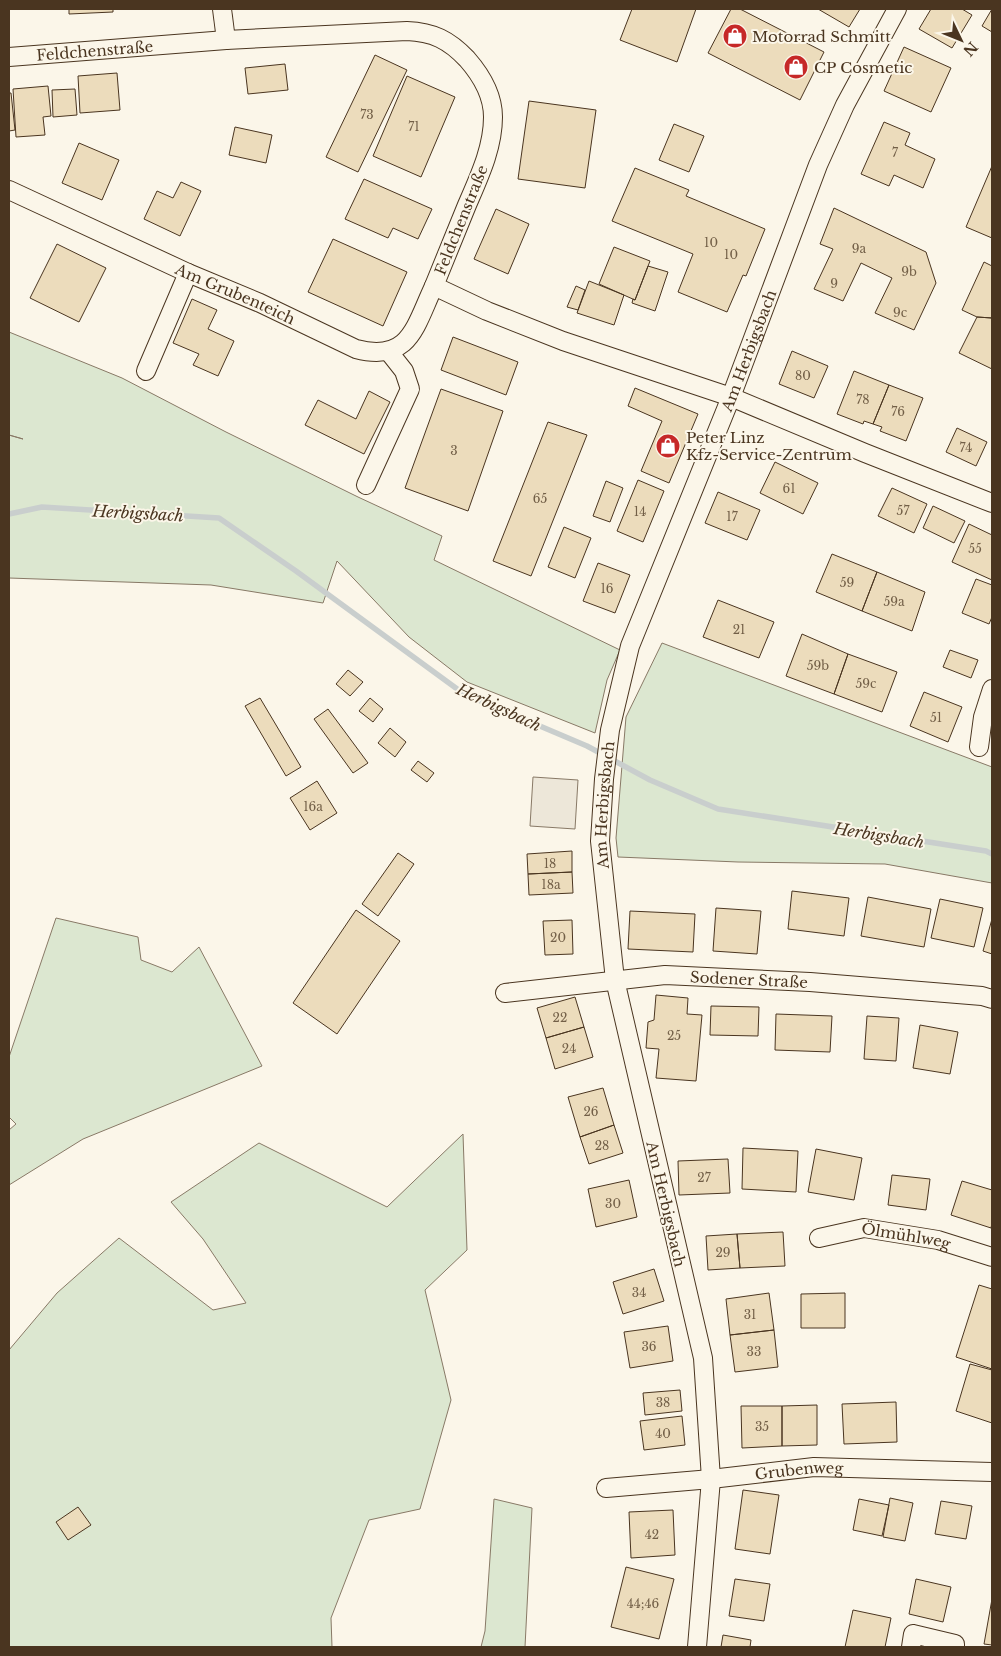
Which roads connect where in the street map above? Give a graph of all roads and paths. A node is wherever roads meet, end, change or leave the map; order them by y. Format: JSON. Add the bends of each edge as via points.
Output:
{"nodes":[{"id":1,"x":222,"y":9,"type":"edge"},
{"id":2,"x":897,"y":9,"type":"edge"},
{"id":3,"x":226,"y":40,"type":"junction"},
{"id":4,"x":9,"y":57,"type":"edge"},
{"id":5,"x":9,"y":190,"type":"edge"},
{"id":6,"x":188,"y":273,"type":"junction"},
{"id":7,"x":434,"y":286,"type":"junction"},
{"id":8,"x":389,"y":352,"type":"junction"},
{"id":9,"x":146,"y":371,"type":"dead end"},
{"id":10,"x":731,"y":398,"type":"junction"},
{"id":11,"x":366,"y":485,"type":"dead end"},
{"id":12,"x":992,"y":503,"type":"edge"},
{"id":13,"x":992,"y":689,"type":"edge"},
{"id":14,"x":979,"y":747,"type":"dead end"},
{"id":15,"x":615,"y":980,"type":"junction"},
{"id":16,"x":506,"y":993,"type":"dead end"},
{"id":17,"x":992,"y":999,"type":"edge"},
{"id":18,"x":819,"y":1238,"type":"dead end"},
{"id":19,"x":992,"y":1257,"type":"edge"},
{"id":20,"x":992,"y":1472,"type":"edge"},
{"id":21,"x":712,"y":1479,"type":"junction"},
{"id":22,"x":606,"y":1488,"type":"dead end"},
{"id":23,"x":697,"y":1647,"type":"edge"},
{"id":24,"x":910,"y":1647,"type":"edge"},
{"id":25,"x":954,"y":1647,"type":"edge"}],
"edges":[{"from":1,"to":3,"type":"street"},
{"from":2,"to":10,"type":"street","name":"Am Herbigsbach","via":[[818,165]]},
{"from":3,"to":4,"type":"street","name":"Feldchenstraße"},
{"from":3,"to":7,"type":"street","name":"Feldchenstraße","via":[[424,32],[441,38],[472,64],[490,96],[493,117],[488,154]]},
{"from":5,"to":6,"type":"street","name":"Am Grubenteich"},
{"from":6,"to":8,"type":"street","name":"Am Grubenteich","via":[[356,349]]},
{"from":6,"to":9,"type":"street"},
{"from":7,"to":8,"type":"street","via":[[412,332],[402,346]]},
{"from":7,"to":10,"type":"street","name":"Feldchenstraße","via":[[563,341]]},
{"from":8,"to":11,"type":"street","via":[[404,372],[410,389]]},
{"from":10,"to":12,"type":"street","name":"Feldchenstraße"},
{"from":10,"to":15,"type":"street","name":"Am Herbigsbach","via":[[630,646],[610,730],[600,841]]},
{"from":13,"to":14,"type":"street","via":[[983,717]]},
{"from":15,"to":16,"type":"street","name":"Sodener Straße"},
{"from":15,"to":17,"type":"street","name":"Sodener Straße","via":[[664,975],[801,982]]},
{"from":15,"to":21,"type":"street","name":"Am Herbigsbach","via":[[703,1358]]},
{"from":18,"to":19,"type":"street","name":"Ölmühlweg","via":[[864,1228],[938,1240]]},
{"from":20,"to":21,"type":"street","name":"Grubenweg","via":[[814,1467]]},
{"from":21,"to":22,"type":"street","name":"Grubenweg"},
{"from":21,"to":23,"type":"street","name":"Am Herbigsbach"},
{"from":24,"to":25,"type":"street","via":[[913,1634],[955,1644]]}]}
